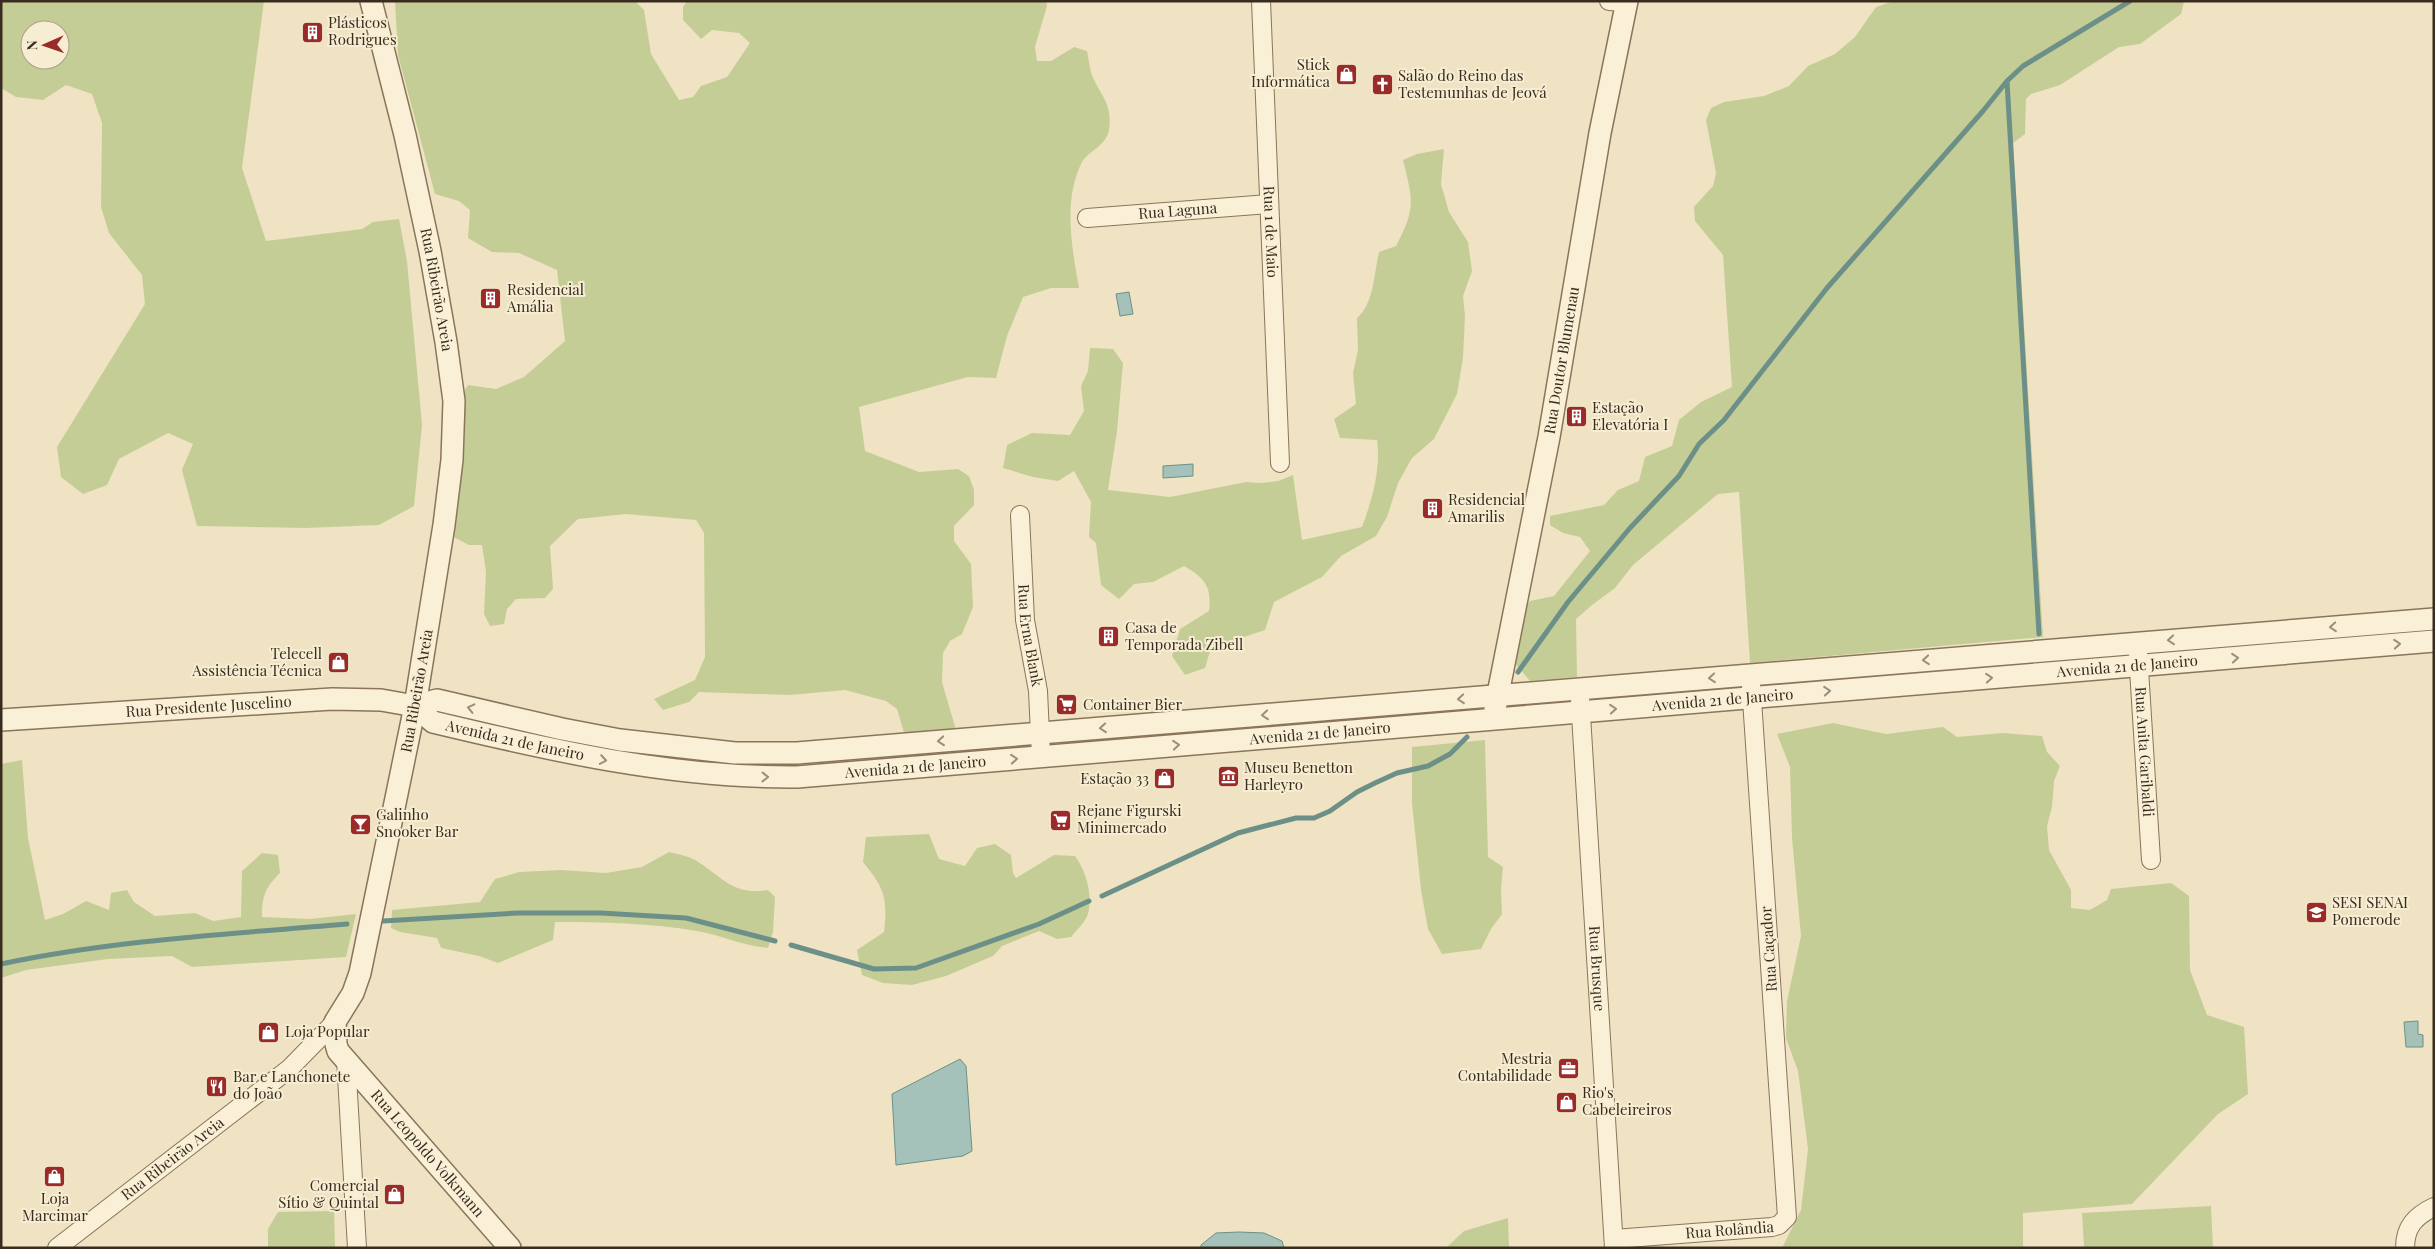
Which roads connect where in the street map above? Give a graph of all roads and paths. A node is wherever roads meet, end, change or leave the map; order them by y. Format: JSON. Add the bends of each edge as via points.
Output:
{"nodes":[{"id":1,"x":371,"y":1,"type":"edge"},
{"id":2,"x":1261,"y":1,"type":"edge"},
{"id":3,"x":1621,"y":2,"type":"edge"},
{"id":4,"x":1269,"y":204,"type":"junction"},
{"id":5,"x":1087,"y":218,"type":"dead end"},
{"id":6,"x":1280,"y":464,"type":"dead end"},
{"id":7,"x":1020,"y":515,"type":"dead end"},
{"id":8,"x":2434,"y":619,"type":"edge"},
{"id":9,"x":2371,"y":624,"type":"junction"},
{"id":10,"x":2434,"y":641,"type":"edge"},
{"id":11,"x":2138,"y":643,"type":"junction"},
{"id":12,"x":2372,"y":646,"type":"junction"},
{"id":13,"x":2139,"y":666,"type":"junction"},
{"id":14,"x":1750,"y":675,"type":"junction"},
{"id":15,"x":1579,"y":689,"type":"junction"},
{"id":16,"x":1498,"y":696,"type":"junction"},
{"id":17,"x":1752,"y":698,"type":"junction"},
{"id":18,"x":415,"y":706,"type":"junction"},
{"id":19,"x":1291,"y":712,"type":"junction"},
{"id":20,"x":1581,"y":712,"type":"junction"},
{"id":21,"x":1492,"y":719,"type":"junction"},
{"id":22,"x":1,"y":720,"type":"edge"},
{"id":23,"x":1040,"y":733,"type":"junction"},
{"id":24,"x":1292,"y":736,"type":"junction"},
{"id":25,"x":797,"y":753,"type":"junction"},
{"id":26,"x":1041,"y":756,"type":"junction"},
{"id":27,"x":797,"y":777,"type":"junction"},
{"id":28,"x":2151,"y":860,"type":"dead end"},
{"id":29,"x":339,"y":1016,"type":"junction"},
{"id":30,"x":346,"y":1059,"type":"junction"},
{"id":31,"x":2434,"y":1208,"type":"edge"},
{"id":32,"x":1784,"y":1222,"type":"joint"},
{"id":33,"x":1614,"y":1243,"type":"edge"},
{"id":34,"x":57,"y":1248,"type":"edge"},
{"id":35,"x":357,"y":1248,"type":"edge"},
{"id":36,"x":510,"y":1248,"type":"edge"},
{"id":37,"x":2405,"y":1248,"type":"edge"}],
"edges":[{"from":1,"to":18,"type":"street","name":"Rua Ribeirão Areia","via":[[430,251],[454,401],[452,460],[444,525]]},
{"from":2,"to":4,"type":"street","name":"Rua 1 de Maio"},
{"from":3,"to":16,"type":"street","name":"Rua Doutor Blumenau","via":[[1547,447]]},
{"from":4,"to":5,"type":"street","name":"Rua Laguna"},
{"from":4,"to":6,"type":"street","name":"Rua 1 de Maio"},
{"from":7,"to":23,"type":"street","name":"Rua Erna Blank","via":[[1025,620],[1038,691]]},
{"from":8,"to":9,"type":"street","name":"Avenida 21 de Janeiro"},
{"from":9,"to":11,"type":"street","name":"Avenida 21 de Janeiro","one_way":true},
{"from":9,"to":12,"type":"street"},
{"from":12,"to":10,"type":"street","name":"Avenida 21 de Janeiro","one_way":true},
{"from":11,"to":13,"type":"street","name":"Rua Anita Garibaldi"},
{"from":11,"to":14,"type":"street","name":"Avenida 21 de Janeiro","one_way":true},
{"from":13,"to":12,"type":"street","name":"Avenida 21 de Janeiro","one_way":true},
{"from":17,"to":13,"type":"street","name":"Avenida 21 de Janeiro","one_way":true},
{"from":13,"to":28,"type":"street","name":"Rua Anita Garibaldi"},
{"from":14,"to":15,"type":"street","name":"Avenida 21 de Janeiro","one_way":true},
{"from":14,"to":17,"type":"street","name":"Rua Caçador"},
{"from":15,"to":16,"type":"street","name":"Avenida 21 de Janeiro"},
{"from":15,"to":20,"type":"street","name":"Rua Brusque"},
{"from":16,"to":19,"type":"street","name":"Avenida 21 de Janeiro","one_way":true},
{"from":16,"to":21,"type":"street","name":"Rua Doutor Blumenau"},
{"from":20,"to":17,"type":"street","name":"Avenida 21 de Janeiro","one_way":true},
{"from":17,"to":32,"type":"street","name":"Rua Caçador","via":[[1788,1211]]},
{"from":18,"to":22,"type":"street","name":"Rua Presidente Juscelino","via":[[381,700],[332,698]]},
{"from":25,"to":18,"type":"street","name":"Avenida 21 de Janeiro","one_way":true,"via":[[662,746],[591,735],[437,700]]},
{"from":18,"to":27,"type":"street","name":"Avenida 21 de Janeiro","one_way":true,"via":[[433,722],[585,757],[693,773]]},
{"from":18,"to":29,"type":"street","name":"Rua Ribeirão Areia","via":[[360,973]]},
{"from":19,"to":23,"type":"street","name":"Avenida 21 de Janeiro","one_way":true},
{"from":19,"to":24,"type":"street"},
{"from":20,"to":21,"type":"street","name":"Avenida 21 de Janeiro"},
{"from":20,"to":33,"type":"street","name":"Rua Brusque"},
{"from":21,"to":24,"type":"street","name":"Avenida 21 de Janeiro"},
{"from":23,"to":25,"type":"street","name":"Avenida 21 de Janeiro","one_way":true},
{"from":23,"to":26,"type":"street","name":"Rua Erna Blank"},
{"from":26,"to":24,"type":"street","name":"Avenida 21 de Janeiro","one_way":true},
{"from":25,"to":27,"type":"street"},
{"from":27,"to":26,"type":"street","name":"Avenida 21 de Janeiro","one_way":true},
{"from":29,"to":30,"type":"street"},
{"from":29,"to":34,"type":"street","name":"Rua Ribeirão Areia","via":[[289,1069]]},
{"from":30,"to":35,"type":"street"},
{"from":30,"to":36,"type":"street","name":"Rua Leopoldo Volkmann"},
{"from":31,"to":37,"type":"street","via":[[2415,1218],[2408,1228]]},
{"from":32,"to":33,"type":"street","name":"Rua Rolândia","via":[[1772,1227]]}]}
